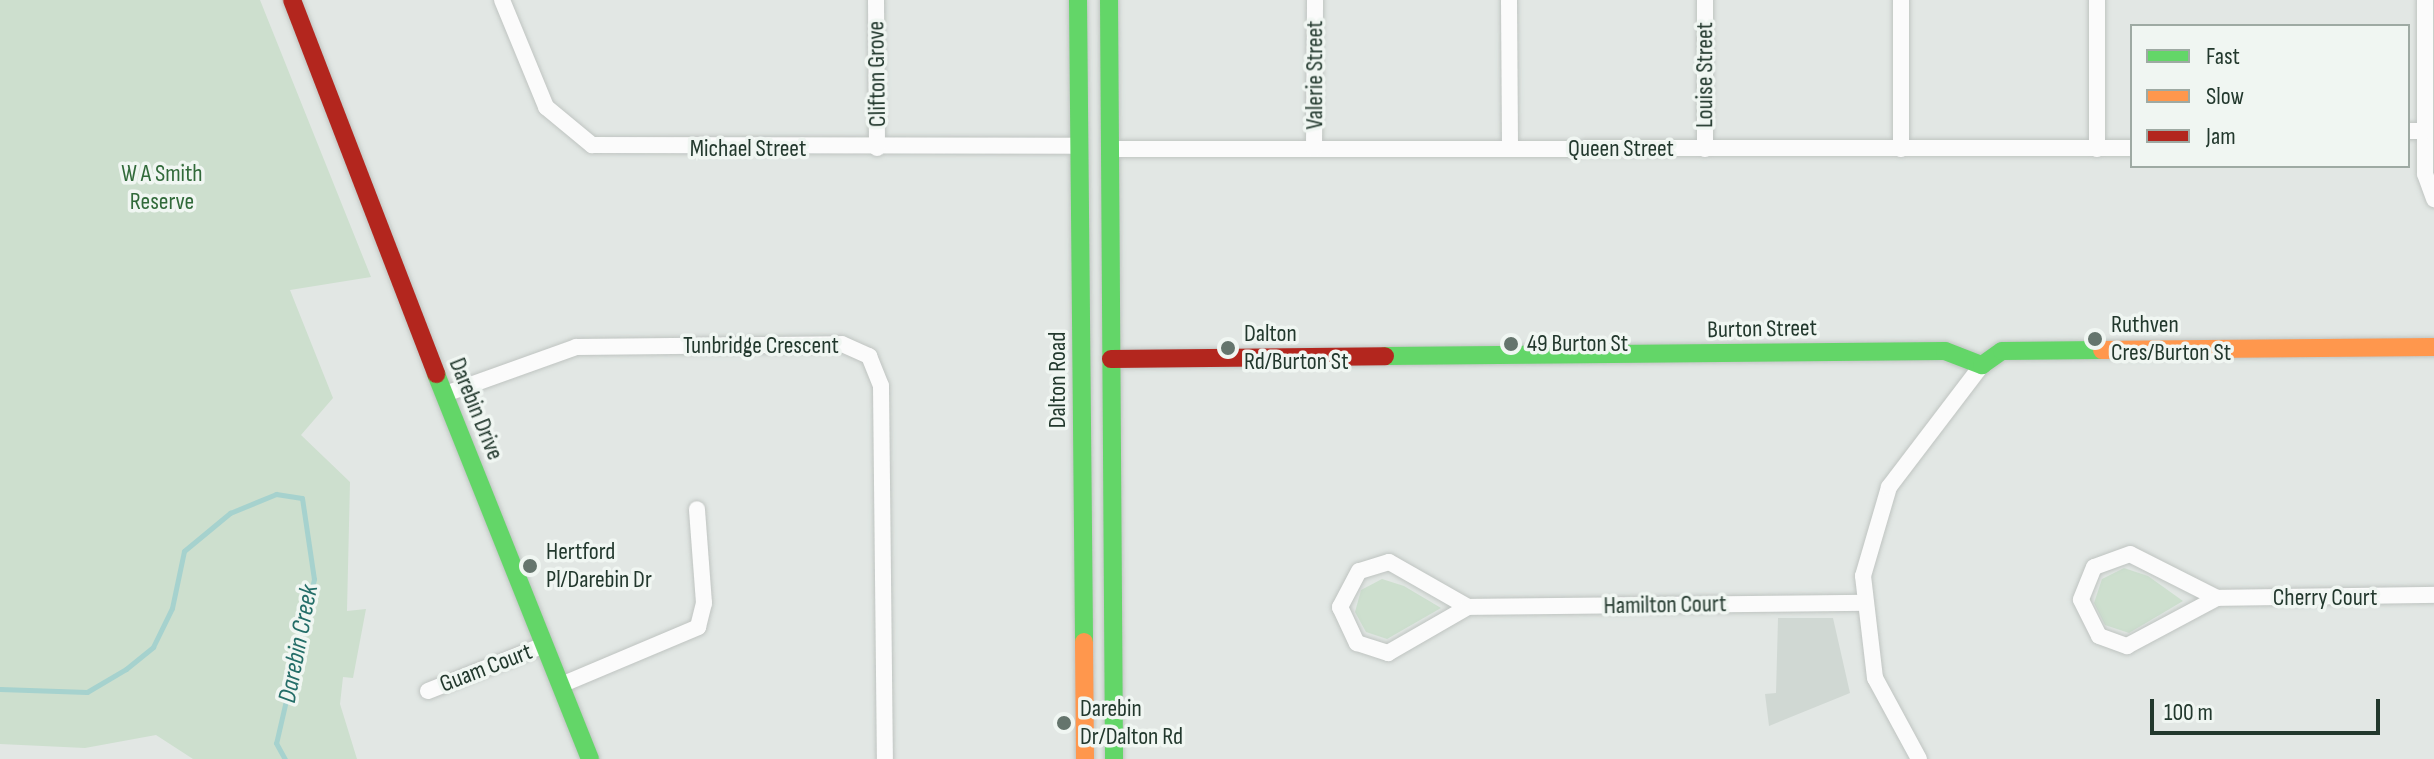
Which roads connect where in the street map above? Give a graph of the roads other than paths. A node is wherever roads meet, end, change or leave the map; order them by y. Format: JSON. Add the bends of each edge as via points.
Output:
{"nodes":[{"id":1,"x":282,"y":0,"type":"edge"},
{"id":2,"x":502,"y":0,"type":"edge"},
{"id":3,"x":876,"y":0,"type":"edge"},
{"id":4,"x":1078,"y":0,"type":"edge"},
{"id":5,"x":1109,"y":0,"type":"edge"},
{"id":6,"x":1315,"y":0,"type":"edge"},
{"id":7,"x":1509,"y":0,"type":"edge"},
{"id":8,"x":1705,"y":0,"type":"edge"},
{"id":9,"x":1901,"y":0,"type":"edge"},
{"id":10,"x":2097,"y":0,"type":"edge"},
{"id":11,"x":2425,"y":0,"type":"edge"},
{"id":12,"x":2416,"y":131,"type":"edge"},
{"id":13,"x":1080,"y":146,"type":"junction"},
{"id":14,"x":877,"y":148,"type":"junction"},
{"id":15,"x":2130,"y":148,"type":"edge"},
{"id":16,"x":1110,"y":149,"type":"junction"},
{"id":17,"x":1314,"y":149,"type":"junction"},
{"id":18,"x":1510,"y":149,"type":"junction"},
{"id":19,"x":1705,"y":149,"type":"junction"},
{"id":20,"x":1901,"y":149,"type":"junction"},
{"id":21,"x":2097,"y":149,"type":"junction"},
{"id":22,"x":2434,"y":199,"type":"edge"},
{"id":23,"x":2434,"y":347,"type":"edge"},
{"id":24,"x":1082,"y":359,"type":"junction"},
{"id":25,"x":1111,"y":359,"type":"junction"},
{"id":26,"x":1982,"y":365,"type":"junction"},
{"id":27,"x":445,"y":394,"type":"junction"},
{"id":28,"x":697,"y":509,"type":"dead end"},
{"id":29,"x":2434,"y":595,"type":"edge"},
{"id":30,"x":2217,"y":598,"type":"junction"},
{"id":31,"x":1861,"y":603,"type":"junction"},
{"id":32,"x":1468,"y":607,"type":"junction"},
{"id":33,"x":544,"y":645,"type":"junction"},
{"id":34,"x":561,"y":685,"type":"junction"},
{"id":35,"x":428,"y":691,"type":"dead end"},
{"id":36,"x":590,"y":759,"type":"edge"},
{"id":37,"x":885,"y":759,"type":"edge"},
{"id":38,"x":1085,"y":759,"type":"edge"},
{"id":39,"x":1114,"y":759,"type":"edge"},
{"id":40,"x":1919,"y":759,"type":"edge"}],
"edges":[{"from":1,"to":27,"type":"street","name":"Darebin Drive"},
{"from":2,"to":14,"type":"street","name":"Michael Street","via":[[546,107],[592,145]]},
{"from":3,"to":14,"type":"street","name":"Clifton Grove"},
{"from":4,"to":13,"type":"street","name":"Dalton Road"},
{"from":5,"to":16,"type":"street"},
{"from":6,"to":17,"type":"street","name":"Valerie Street"},
{"from":7,"to":18,"type":"street"},
{"from":8,"to":19,"type":"street","name":"Louise Street"},
{"from":9,"to":20,"type":"street"},
{"from":10,"to":21,"type":"street"},
{"from":11,"to":12,"type":"street"},
{"from":12,"to":22,"type":"street"},
{"from":13,"to":14,"type":"street","name":"Michael Street"},
{"from":13,"to":24,"type":"street","name":"Dalton Road"},
{"from":15,"to":21,"type":"street","name":"Queen Street"},
{"from":16,"to":17,"type":"street","name":"Queen Street"},
{"from":16,"to":25,"type":"street"},
{"from":17,"to":18,"type":"street","name":"Queen Street"},
{"from":18,"to":19,"type":"street","name":"Queen Street"},
{"from":19,"to":20,"type":"street","name":"Queen Street"},
{"from":20,"to":21,"type":"street","name":"Queen Street"},
{"from":23,"to":26,"type":"street","via":[[2002,351]]},
{"from":24,"to":25,"type":"street","name":"Burton Street"},
{"from":24,"to":38,"type":"street","name":"Dalton Road"},
{"from":25,"to":26,"type":"street","name":"Burton Street","via":[[1945,351]]},
{"from":25,"to":39,"type":"street"},
{"from":26,"to":31,"type":"street","via":[[1889,487],[1868,545]]},
{"from":27,"to":33,"type":"street","name":"Darebin Drive"},
{"from":27,"to":37,"type":"street","name":"Tunbridge Crescent","via":[[576,347],[842,344],[869,356],[881,386]]},
{"from":28,"to":34,"type":"street","via":[[704,603],[698,627]]},
{"from":29,"to":30,"type":"street","name":"Cherry Court"},
{"from":30,"to":30,"type":"street","name":"Cherry Court","via":[[2127,646],[2099,636],[2081,600],[2094,567],[2130,554]]},
{"from":31,"to":32,"type":"street","name":"Hamilton Court"},
{"from":31,"to":40,"type":"street","via":[[1875,678]]},
{"from":32,"to":32,"type":"street","name":"Hamilton Court","via":[[1388,653],[1357,643],[1340,607],[1359,571],[1389,562]]},
{"from":33,"to":34,"type":"street","name":"Darebin Drive"},
{"from":33,"to":35,"type":"street","name":"Guam Court"},
{"from":34,"to":36,"type":"street","name":"Darebin Drive"}]}
